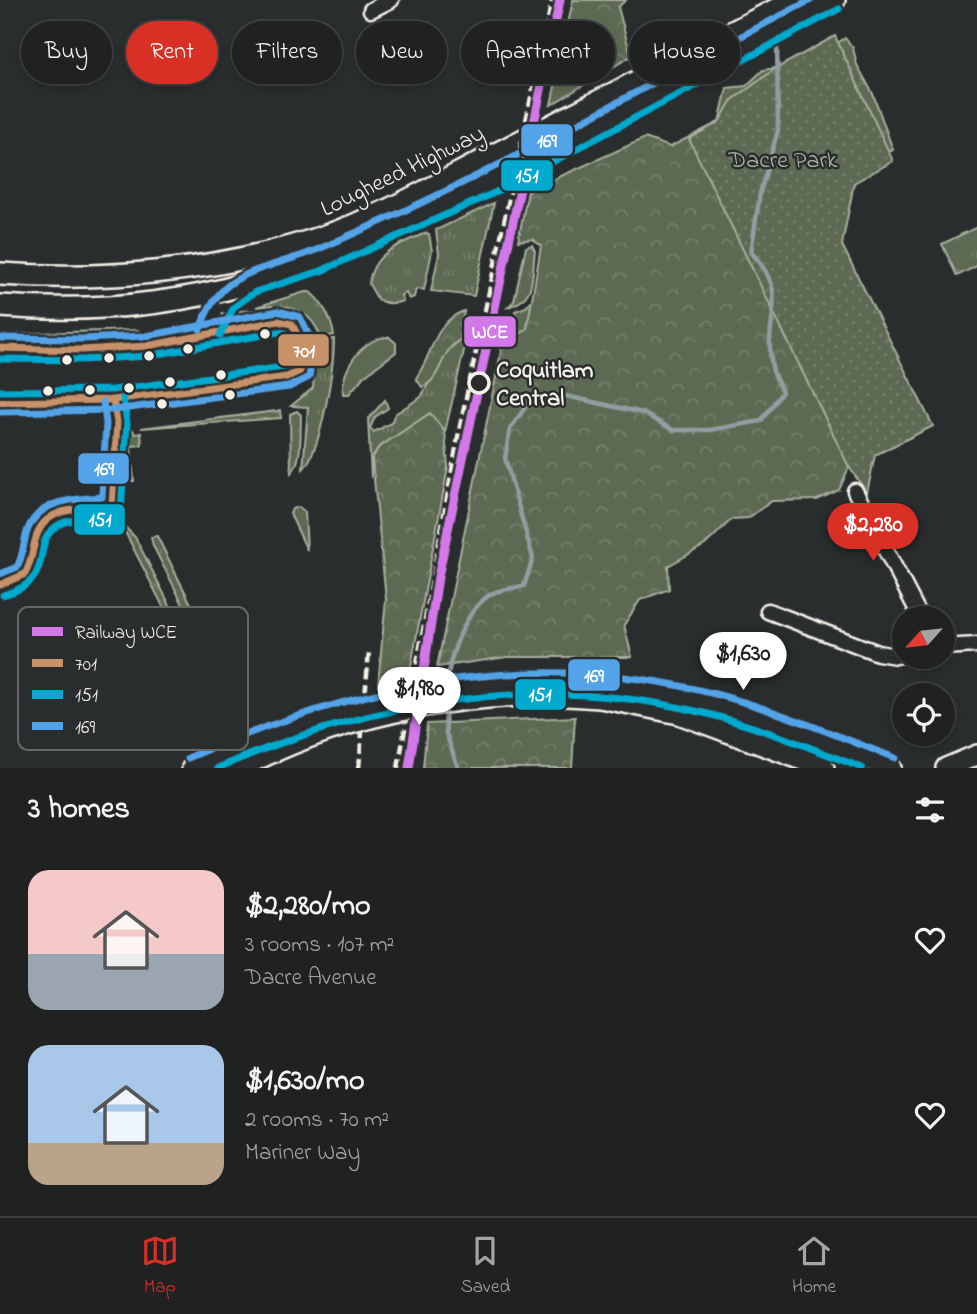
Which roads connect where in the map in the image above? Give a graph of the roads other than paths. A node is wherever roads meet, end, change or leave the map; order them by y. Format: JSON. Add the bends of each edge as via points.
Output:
{"nodes":[{"id":1,"x":391,"y":0,"type":"edge"},
{"id":2,"x":834,"y":0,"type":"edge"},
{"id":3,"x":799,"y":8,"type":"edge"},
{"id":4,"x":371,"y":10,"type":"dead end"},
{"id":5,"x":763,"y":26,"type":"junction"},
{"id":6,"x":0,"y":274,"type":"edge"},
{"id":7,"x":0,"y":306,"type":"edge"},
{"id":8,"x":855,"y":491,"type":"dead end"},
{"id":9,"x":915,"y":606,"type":"edge"},
{"id":10,"x":768,"y":611,"type":"dead end"},
{"id":11,"x":977,"y":645,"type":"edge"},
{"id":12,"x":956,"y":646,"type":"edge"},
{"id":13,"x":892,"y":655,"type":"edge"},
{"id":14,"x":601,"y":691,"type":"junction"},
{"id":15,"x":248,"y":746,"type":"edge"},
{"id":16,"x":237,"y":750,"type":"edge"},
{"id":17,"x":977,"y":755,"type":"edge"},
{"id":18,"x":192,"y":768,"type":"edge"},
{"id":19,"x":240,"y":768,"type":"edge"},
{"id":20,"x":824,"y":768,"type":"edge"},
{"id":21,"x":891,"y":768,"type":"edge"},
{"id":22,"x":946,"y":768,"type":"edge"}],
"edges":[{"from":1,"to":4,"type":"street"},
{"from":2,"to":3,"type":"main road","name":"Lougheed Highway"},
{"from":3,"to":5,"type":"main road","name":"Lougheed Highway"},
{"from":5,"to":6,"type":"main road","name":"Lougheed Highway","via":[[322,237],[244,258],[135,274]]},
{"from":5,"to":7,"type":"main road","name":"Lougheed Highway","via":[[488,184],[280,274],[205,294],[121,306]]},
{"from":8,"to":9,"type":"street"},
{"from":10,"to":13,"type":"street"},
{"from":11,"to":12,"type":"street"},
{"from":14,"to":15,"type":"main road","bridge":true,"via":[[509,682],[406,695],[304,723]]},
{"from":14,"to":19,"type":"main road","bridge":true,"via":[[429,705],[323,732]]},
{"from":14,"to":20,"type":"main road","via":[[679,714]]},
{"from":14,"to":21,"type":"main road","via":[[661,692],[739,712]]},
{"from":16,"to":18,"type":"main road","bridge":true},
{"from":17,"to":22,"type":"main road"}]}
